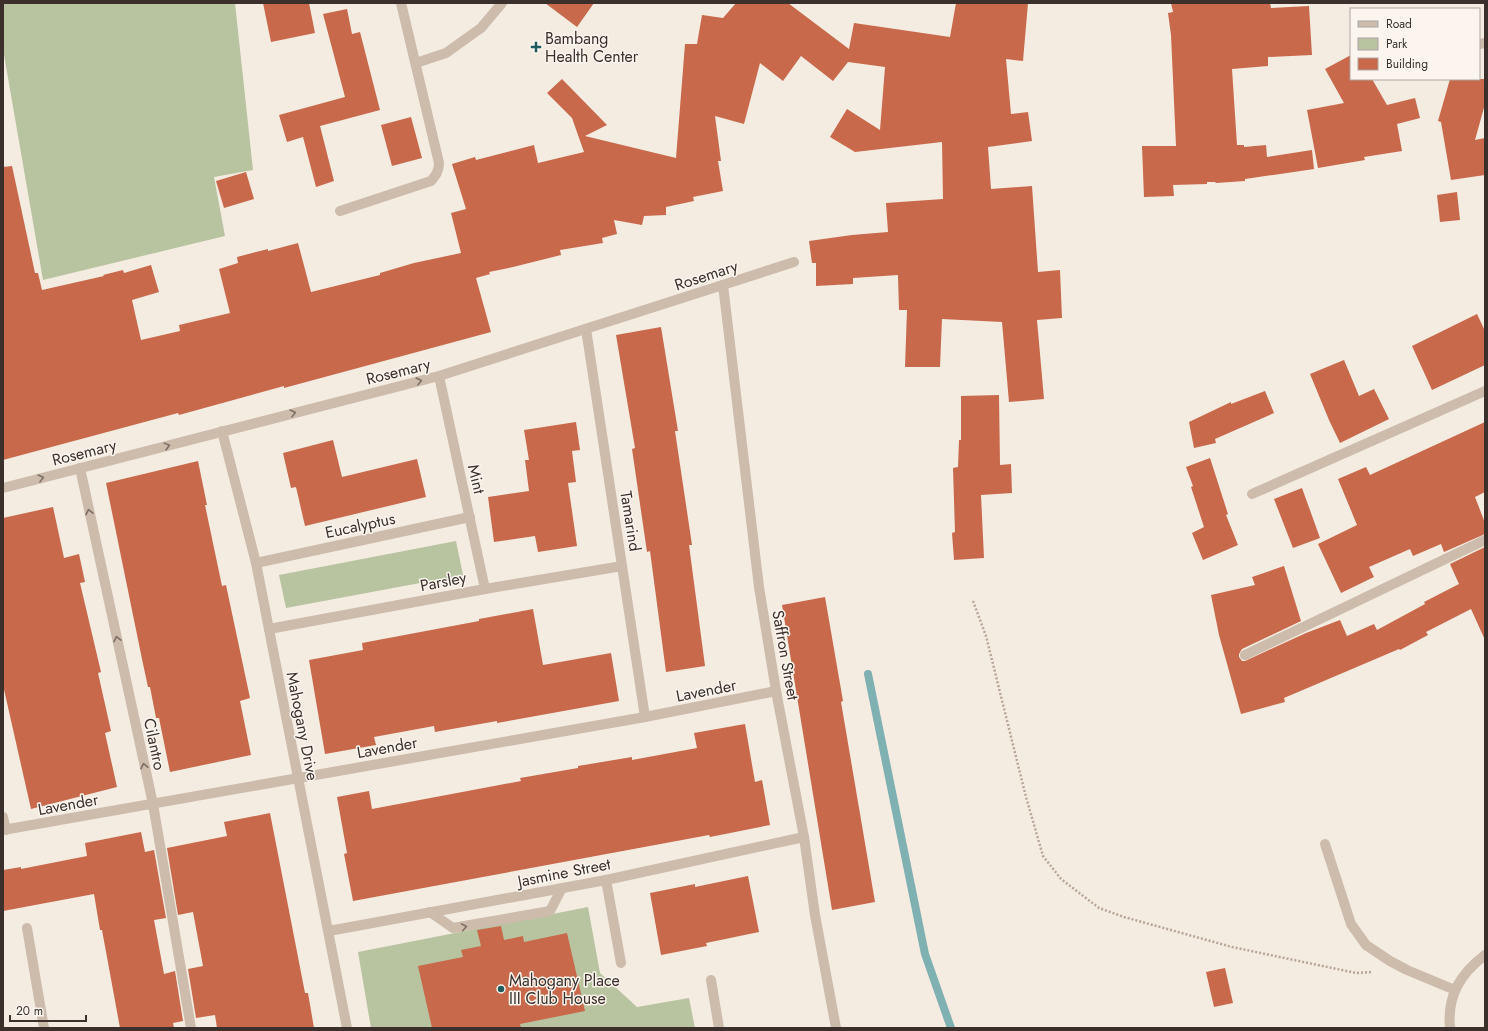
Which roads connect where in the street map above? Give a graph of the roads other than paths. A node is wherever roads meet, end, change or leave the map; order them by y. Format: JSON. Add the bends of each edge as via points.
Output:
{"nodes":[{"id":1,"x":402,"y":3,"type":"edge"},
{"id":2,"x":502,"y":3,"type":"edge"},
{"id":3,"x":416,"y":63,"type":"junction"},
{"id":4,"x":340,"y":211,"type":"dead end"},
{"id":5,"x":794,"y":262,"type":"dead end"},
{"id":6,"x":724,"y":285,"type":"junction"},
{"id":7,"x":586,"y":329,"type":"junction"},
{"id":8,"x":439,"y":376,"type":"junction"},
{"id":9,"x":1485,"y":390,"type":"edge"},
{"id":10,"x":222,"y":431,"type":"junction"},
{"id":11,"x":80,"y":468,"type":"junction"},
{"id":12,"x":3,"y":488,"type":"edge"},
{"id":13,"x":1252,"y":494,"type":"dead end"},
{"id":14,"x":470,"y":517,"type":"junction"},
{"id":15,"x":1485,"y":540,"type":"edge"},
{"id":16,"x":256,"y":563,"type":"junction"},
{"id":17,"x":622,"y":566,"type":"junction"},
{"id":18,"x":485,"y":589,"type":"junction"},
{"id":19,"x":269,"y":630,"type":"junction"},
{"id":20,"x":1245,"y":655,"type":"dead end"},
{"id":21,"x":776,"y":691,"type":"junction"},
{"id":22,"x":645,"y":717,"type":"junction"},
{"id":23,"x":298,"y":778,"type":"junction"},
{"id":24,"x":153,"y":804,"type":"junction"},
{"id":25,"x":3,"y":817,"type":"edge"},
{"id":26,"x":4,"y":830,"type":"edge"},
{"id":27,"x":804,"y":838,"type":"junction"},
{"id":28,"x":1325,"y":844,"type":"dead end"},
{"id":29,"x":606,"y":880,"type":"junction"},
{"id":30,"x":562,"y":888,"type":"junction"},
{"id":31,"x":430,"y":912,"type":"junction"},
{"id":32,"x":27,"y":928,"type":"dead end"},
{"id":33,"x":329,"y":931,"type":"junction"},
{"id":34,"x":1485,"y":955,"type":"edge"},
{"id":35,"x":621,"y":963,"type":"dead end"},
{"id":36,"x":711,"y":980,"type":"dead end"},
{"id":37,"x":1455,"y":990,"type":"junction"},
{"id":38,"x":44,"y":1028,"type":"edge"},
{"id":39,"x":191,"y":1028,"type":"edge"},
{"id":40,"x":347,"y":1028,"type":"edge"},
{"id":41,"x":719,"y":1028,"type":"edge"},
{"id":42,"x":836,"y":1028,"type":"edge"},
{"id":43,"x":1450,"y":1028,"type":"edge"}],
"edges":[{"from":1,"to":3,"type":"street"},
{"from":2,"to":3,"type":"street","via":[[481,28],[446,54]]},
{"from":3,"to":4,"type":"street","via":[[439,163],[436,176],[423,184]]},
{"from":5,"to":6,"type":"street","name":"Rosemary"},
{"from":6,"to":7,"type":"street","name":"Rosemary"},
{"from":6,"to":21,"type":"street","name":"Saffron Street","via":[[758,580]]},
{"from":7,"to":8,"type":"street","name":"Rosemary"},
{"from":7,"to":17,"type":"street","name":"Tamarind"},
{"from":10,"to":8,"type":"street","name":"Rosemary","one_way":true},
{"from":8,"to":14,"type":"street","name":"Mint"},
{"from":9,"to":13,"type":"street"},
{"from":11,"to":10,"type":"street","name":"Rosemary","one_way":true},
{"from":10,"to":16,"type":"street","name":"Mahogany Drive"},
{"from":12,"to":11,"type":"street","name":"Rosemary","one_way":true},
{"from":24,"to":11,"type":"street","name":"Cilantro","one_way":true},
{"from":14,"to":16,"type":"street","name":"Eucalyptus"},
{"from":14,"to":18,"type":"street","name":"Mint"},
{"from":15,"to":20,"type":"street"},
{"from":16,"to":19,"type":"street","name":"Mahogany Drive"},
{"from":17,"to":18,"type":"street","name":"Parsley"},
{"from":17,"to":22,"type":"street","name":"Tamarind"},
{"from":18,"to":19,"type":"street","name":"Parsley"},
{"from":19,"to":23,"type":"street","name":"Mahogany Drive"},
{"from":21,"to":22,"type":"street","name":"Lavender"},
{"from":21,"to":27,"type":"street","name":"Saffron Street"},
{"from":22,"to":23,"type":"street","name":"Lavender"},
{"from":23,"to":24,"type":"street","name":"Lavender"},
{"from":23,"to":33,"type":"street","name":"Mahogany Drive"},
{"from":24,"to":26,"type":"street","name":"Lavender"},
{"from":24,"to":39,"type":"street","name":"Cilantro"},
{"from":25,"to":26,"type":"street"},
{"from":27,"to":29,"type":"street","name":"Jasmine Street"},
{"from":27,"to":42,"type":"street","name":"Saffron Street"},
{"from":28,"to":37,"type":"street","via":[[1352,924],[1366,945],[1407,970]]},
{"from":29,"to":30,"type":"street","name":"Jasmine Street"},
{"from":29,"to":35,"type":"street"},
{"from":30,"to":31,"type":"street","name":"Jasmine Street"},
{"from":31,"to":30,"type":"street","one_way":true,"via":[[453,928],[550,911]]},
{"from":31,"to":33,"type":"street","name":"Jasmine Street"},
{"from":32,"to":38,"type":"street"},
{"from":33,"to":40,"type":"street","name":"Mahogany Drive"},
{"from":34,"to":37,"type":"street","via":[[1463,975]]},
{"from":36,"to":41,"type":"street"},
{"from":37,"to":43,"type":"street","via":[[1449,1015]]}]}
